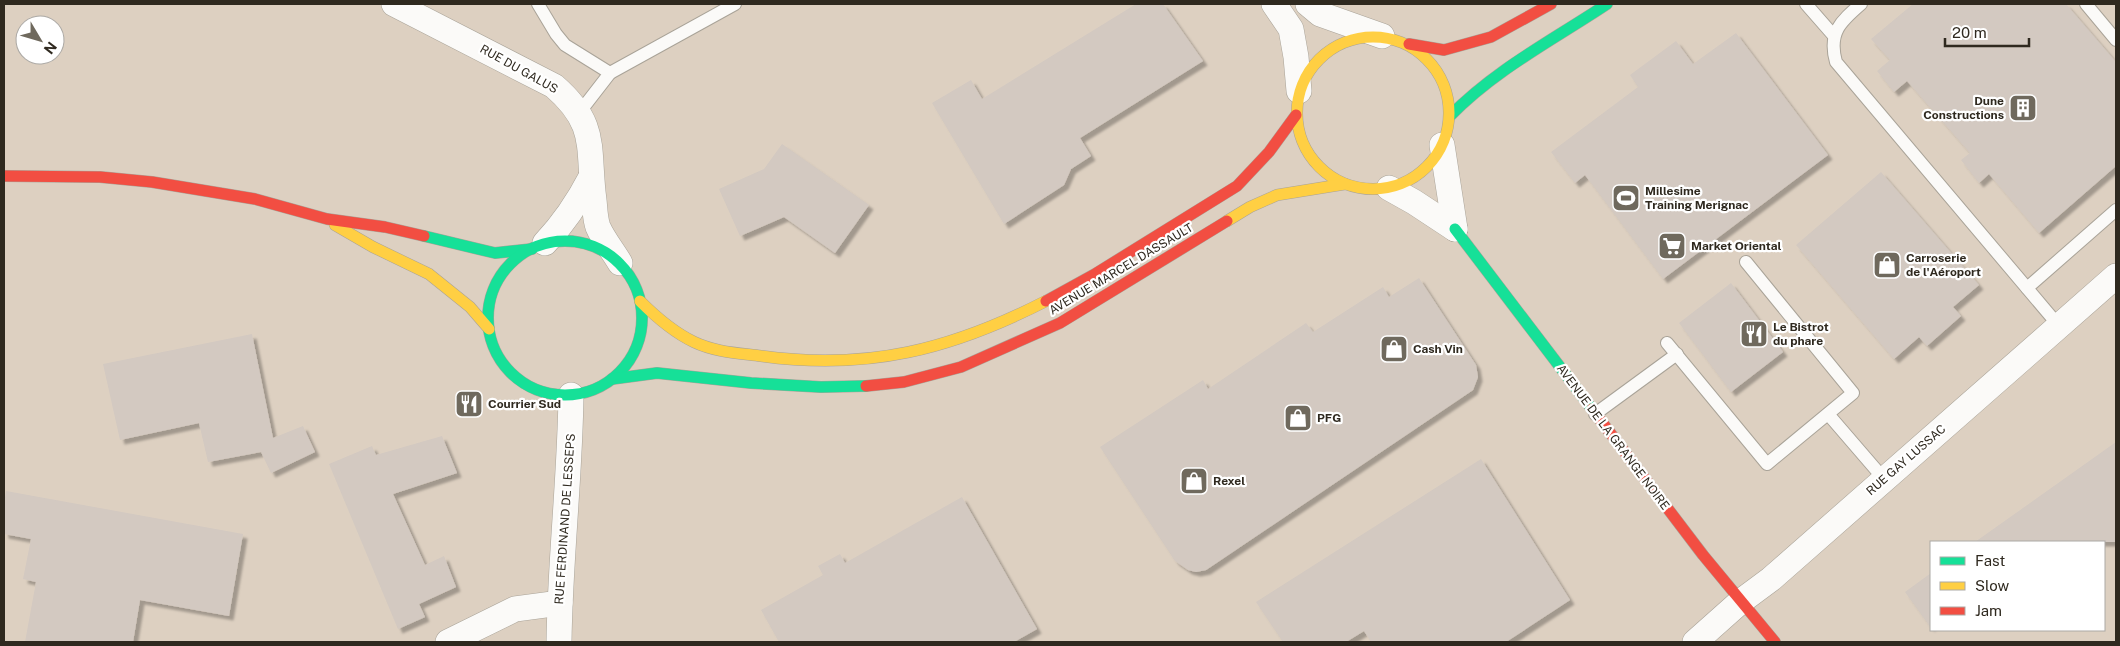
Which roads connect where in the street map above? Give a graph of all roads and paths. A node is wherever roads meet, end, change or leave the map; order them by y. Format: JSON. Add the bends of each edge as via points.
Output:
{"nodes":[{"id":1,"x":394,"y":4,"type":"edge"},
{"id":2,"x":538,"y":4,"type":"edge"},
{"id":3,"x":735,"y":4,"type":"edge"},
{"id":4,"x":1274,"y":4,"type":"edge"},
{"id":5,"x":1308,"y":4,"type":"edge"},
{"id":6,"x":1551,"y":4,"type":"edge"},
{"id":7,"x":1606,"y":4,"type":"edge"},
{"id":8,"x":1806,"y":4,"type":"edge"},
{"id":9,"x":1861,"y":4,"type":"edge"},
{"id":10,"x":2086,"y":4,"type":"edge"},
{"id":11,"x":1382,"y":36,"type":"junction"},
{"id":12,"x":1834,"y":36,"type":"junction"},
{"id":13,"x":2116,"y":40,"type":"edge"},
{"id":14,"x":1407,"y":44,"type":"junction"},
{"id":15,"x":610,"y":73,"type":"junction"},
{"id":16,"x":1297,"y":103,"type":"junction"},
{"id":17,"x":579,"y":113,"type":"junction"},
{"id":18,"x":1450,"y":116,"type":"junction"},
{"id":19,"x":1442,"y":146,"type":"junction"},
{"id":20,"x":4,"y":176,"type":"edge"},
{"id":21,"x":591,"y":177,"type":"junction"},
{"id":22,"x":1345,"y":184,"type":"junction"},
{"id":23,"x":1389,"y":188,"type":"junction"},
{"id":24,"x":2116,"y":210,"type":"edge"},
{"id":25,"x":327,"y":219,"type":"junction"},
{"id":26,"x":1455,"y":229,"type":"junction"},
{"id":27,"x":538,"y":246,"type":"junction"},
{"id":28,"x":1746,"y":262,"type":"dead end"},
{"id":29,"x":620,"y":263,"type":"junction"},
{"id":30,"x":2116,"y":276,"type":"edge"},
{"id":31,"x":2027,"y":288,"type":"junction"},
{"id":32,"x":640,"y":300,"type":"junction"},
{"id":33,"x":2059,"y":326,"type":"junction"},
{"id":34,"x":489,"y":330,"type":"junction"},
{"id":35,"x":1667,"y":343,"type":"dead end"},
{"id":36,"x":1677,"y":354,"type":"junction"},
{"id":37,"x":612,"y":379,"type":"junction"},
{"id":38,"x":571,"y":395,"type":"junction"},
{"id":39,"x":1595,"y":414,"type":"junction"},
{"id":40,"x":1828,"y":414,"type":"junction"},
{"id":41,"x":1884,"y":479,"type":"junction"},
{"id":42,"x":1740,"y":602,"type":"junction"},
{"id":43,"x":560,"y":603,"type":"junction"},
{"id":44,"x":448,"y":642,"type":"edge"},
{"id":45,"x":559,"y":642,"type":"edge"},
{"id":46,"x":1695,"y":642,"type":"edge"},
{"id":47,"x":1775,"y":642,"type":"edge"}],
"edges":[{"from":1,"to":17,"type":"street","name":"RUE DU GALUS","via":[[554,86]]},
{"from":2,"to":15,"type":"lane","via":[[566,45]]},
{"from":3,"to":15,"type":"lane"},
{"from":4,"to":16,"type":"street","via":[[1291,30],[1296,57]]},
{"from":5,"to":11,"type":"street","via":[[1320,14]]},
{"from":6,"to":14,"type":"main road","via":[[1491,37],[1444,50]]},
{"from":7,"to":18,"type":"main road","via":[[1504,67],[1468,96]]},
{"from":8,"to":12,"type":"lane"},
{"from":9,"to":12,"type":"lane","via":[[1843,20]]},
{"from":10,"to":13,"type":"lane"},
{"from":11,"to":14,"type":"main road"},
{"from":11,"to":16,"type":"main road","via":[[1354,38],[1330,48],[1310,67]]},
{"from":12,"to":31,"type":"lane","via":[[1836,62],[1844,73]]},
{"from":14,"to":18,"type":"main road","via":[[1426,56],[1439,74],[1448,94]]},
{"from":15,"to":17,"type":"lane"},
{"from":16,"to":22,"type":"main road","via":[[1300,137],[1310,157],[1325,173]]},
{"from":16,"to":32,"type":"main road","name":"AVENUE MARCEL DASSAULT","via":[[1281,139],[1237,186],[1044,302],[994,326],[944,344],[893,356],[841,360],[787,360],[724,351],[695,342],[660,320]]},
{"from":17,"to":21,"type":"street","name":"RUE DU GALUS","via":[[591,148]]},
{"from":18,"to":19,"type":"main road"},
{"from":19,"to":23,"type":"main road","via":[[1429,165],[1410,180]]},
{"from":19,"to":26,"type":"street","name":"AVENUE DE LA GRANGE NOIRE"},
{"from":20,"to":25,"type":"main road","via":[[100,177],[152,182],[255,199]]},
{"from":21,"to":27,"type":"street","name":"RUE DU GALUS","via":[[564,224]]},
{"from":21,"to":29,"type":"street","name":"RUE DU GALUS","via":[[598,226]]},
{"from":22,"to":23,"type":"main road","via":[[1366,189]]},
{"from":22,"to":37,"type":"main road","name":"AVENUE MARCEL DASSAULT","via":[[1277,195],[1250,207],[1060,323],[962,367],[932,376],[860,387],[751,383],[657,373]]},
{"from":23,"to":26,"type":"street","name":"AVENUE DE LA GRANGE NOIRE"},
{"from":24,"to":31,"type":"lane"},
{"from":25,"to":27,"type":"main road","via":[[385,227],[495,252]]},
{"from":25,"to":34,"type":"main road","via":[[373,247],[429,274],[470,307]]},
{"from":26,"to":39,"type":"main road","name":"AVENUE DE LA GRANGE NOIRE"},
{"from":27,"to":29,"type":"main road","via":[[565,241],[585,243]]},
{"from":27,"to":34,"type":"main road","via":[[512,263],[497,282],[489,305]]},
{"from":28,"to":40,"type":"lane","via":[[1853,393]]},
{"from":29,"to":32,"type":"main road","via":[[633,280]]},
{"from":30,"to":33,"type":"street","name":"RUE GAY LUSSAC"},
{"from":31,"to":33,"type":"lane"},
{"from":32,"to":37,"type":"main road","via":[[642,322],[638,344]]},
{"from":33,"to":41,"type":"street","name":"RUE GAY LUSSAC"},
{"from":34,"to":38,"type":"main road","via":[[496,352],[508,371],[527,385],[548,393]]},
{"from":35,"to":36,"type":"lane"},
{"from":36,"to":39,"type":"lane"},
{"from":36,"to":40,"type":"lane","via":[[1767,464]]},
{"from":37,"to":38,"type":"main road","via":[[586,392]]},
{"from":38,"to":43,"type":"street","name":"RUE FERDINAND DE LESSEPS"},
{"from":39,"to":42,"type":"main road","name":"AVENUE DE LA GRANGE NOIRE"},
{"from":40,"to":41,"type":"lane"},
{"from":41,"to":42,"type":"street","name":"RUE GAY LUSSAC","via":[[1771,579]]},
{"from":42,"to":46,"type":"street","name":"RUE GAY LUSSAC"},
{"from":42,"to":47,"type":"main road","name":"AVENUE DE LA GRANGE NOIRE"},
{"from":43,"to":44,"type":"street","via":[[515,609]]},
{"from":43,"to":45,"type":"street","name":"RUE FERDINAND DE LESSEPS"}]}
